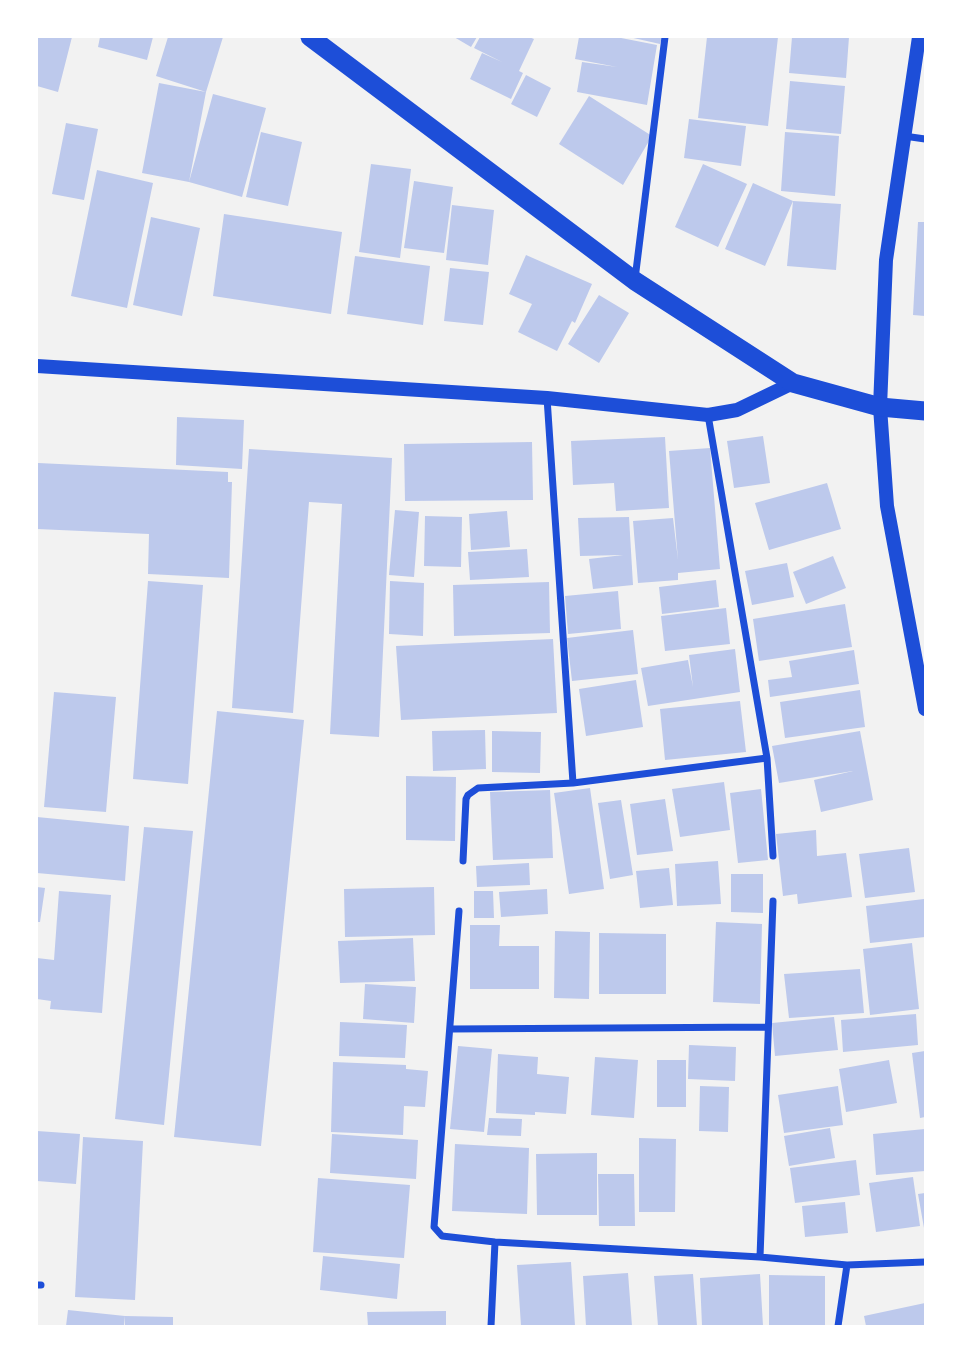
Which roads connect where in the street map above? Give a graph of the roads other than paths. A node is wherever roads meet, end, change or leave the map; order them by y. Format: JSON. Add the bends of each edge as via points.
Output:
{"nodes":[{"id":1,"x":310,"y":37,"type":"edge"},
{"id":2,"x":665,"y":37,"type":"edge"},
{"id":3,"x":919,"y":37,"type":"edge"},
{"id":4,"x":904,"y":136,"type":"junction"},
{"id":5,"x":925,"y":139,"type":"edge"},
{"id":6,"x":635,"y":281,"type":"junction"},
{"id":7,"x":37,"y":366,"type":"edge"},
{"id":8,"x":793,"y":383,"type":"junction"},
{"id":9,"x":547,"y":398,"type":"junction"},
{"id":10,"x":880,"y":407,"type":"junction"},
{"id":11,"x":925,"y":411,"type":"edge"},
{"id":12,"x":708,"y":415,"type":"junction"},
{"id":13,"x":925,"y":709,"type":"edge"},
{"id":14,"x":767,"y":758,"type":"junction"},
{"id":15,"x":573,"y":783,"type":"junction"},
{"id":16,"x":773,"y":856,"type":"dead end"},
{"id":17,"x":463,"y":861,"type":"dead end"},
{"id":18,"x":773,"y":901,"type":"dead end"},
{"id":19,"x":459,"y":911,"type":"dead end"},
{"id":20,"x":768,"y":1027,"type":"junction"},
{"id":21,"x":451,"y":1029,"type":"junction"},
{"id":22,"x":495,"y":1242,"type":"junction"},
{"id":23,"x":760,"y":1257,"type":"junction"},
{"id":24,"x":925,"y":1262,"type":"edge"},
{"id":25,"x":847,"y":1265,"type":"junction"},
{"id":26,"x":491,"y":1326,"type":"edge"},
{"id":27,"x":838,"y":1326,"type":"edge"}],
"edges":[{"from":1,"to":6,"type":"highway"},
{"from":2,"to":6,"type":"street"},
{"from":3,"to":4,"type":"main road"},
{"from":4,"to":5,"type":"street"},
{"from":4,"to":10,"type":"main road","via":[[886,260]]},
{"from":6,"to":8,"type":"highway"},
{"from":7,"to":9,"type":"main road"},
{"from":8,"to":10,"type":"highway"},
{"from":8,"to":12,"type":"main road","via":[[737,410]]},
{"from":9,"to":12,"type":"main road"},
{"from":9,"to":15,"type":"street"},
{"from":10,"to":11,"type":"highway"},
{"from":10,"to":13,"type":"main road","via":[[887,506]]},
{"from":12,"to":14,"type":"street"},
{"from":14,"to":15,"type":"street"},
{"from":14,"to":16,"type":"street"},
{"from":15,"to":17,"type":"street","via":[[474,790],[466,799]]},
{"from":18,"to":20,"type":"street"},
{"from":19,"to":21,"type":"street"},
{"from":20,"to":21,"type":"street"},
{"from":20,"to":23,"type":"street"},
{"from":21,"to":22,"type":"street","via":[[434,1227],[442,1236]]},
{"from":22,"to":23,"type":"street"},
{"from":22,"to":26,"type":"street"},
{"from":23,"to":25,"type":"street"},
{"from":24,"to":25,"type":"street"},
{"from":25,"to":27,"type":"street"}]}
